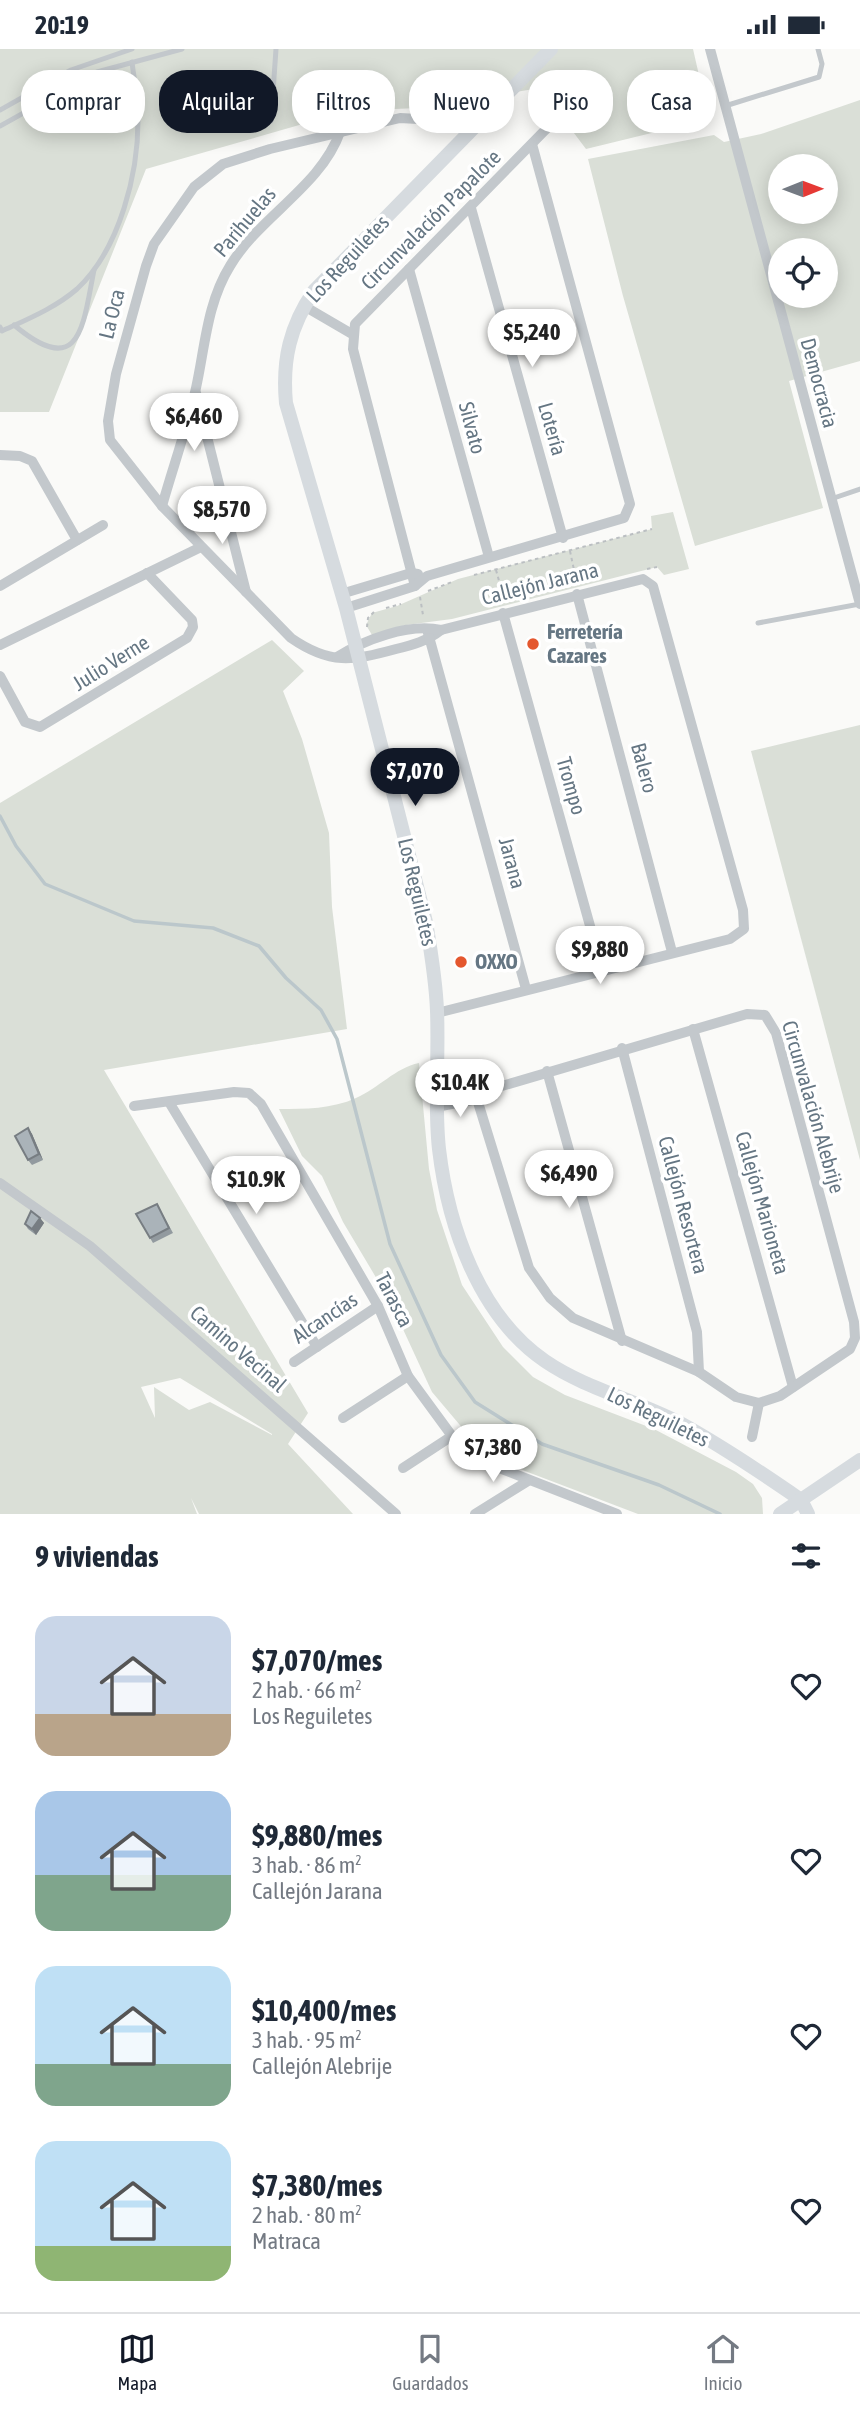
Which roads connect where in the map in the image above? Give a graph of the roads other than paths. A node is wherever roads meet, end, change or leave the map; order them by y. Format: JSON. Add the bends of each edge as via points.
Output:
{"nodes":[{"id":1,"x":132,"y":49,"type":"edge"},
{"id":2,"x":182,"y":49,"type":"edge"},
{"id":3,"x":276,"y":49,"type":"edge"},
{"id":4,"x":551,"y":49,"type":"edge"},
{"id":5,"x":710,"y":49,"type":"edge"},
{"id":6,"x":818,"y":49,"type":"edge"},
{"id":7,"x":132,"y":62,"type":"junction"},
{"id":8,"x":275,"y":70,"type":"edge"},
{"id":9,"x":514,"y":87,"type":"edge"},
{"id":10,"x":725,"y":106,"type":"junction"},
{"id":11,"x":0,"y":110,"type":"edge"},
{"id":12,"x":0,"y":126,"type":"edge"},
{"id":13,"x":336,"y":133,"type":"edge"},
{"id":14,"x":340,"y":133,"type":"edge"},
{"id":15,"x":469,"y":133,"type":"edge"},
{"id":16,"x":543,"y":133,"type":"edge"},
{"id":17,"x":532,"y":144,"type":"junction"},
{"id":18,"x":471,"y":208,"type":"junction"},
{"id":19,"x":95,"y":267,"type":"junction"},
{"id":20,"x":409,"y":269,"type":"junction"},
{"id":21,"x":304,"y":306,"type":"junction"},
{"id":22,"x":14,"y":325,"type":"junction"},
{"id":23,"x":0,"y":327,"type":"edge"},
{"id":24,"x":352,"y":334,"type":"junction"},
{"id":25,"x":196,"y":391,"type":"junction"},
{"id":26,"x":0,"y":455,"type":"edge"},
{"id":27,"x":860,"y":489,"type":"edge"},
{"id":28,"x":831,"y":499,"type":"junction"},
{"id":29,"x":162,"y":506,"type":"junction"},
{"id":30,"x":103,"y":525,"type":"dead end"},
{"id":31,"x":563,"y":538,"type":"junction"},
{"id":32,"x":77,"y":540,"type":"junction"},
{"id":33,"x":201,"y":547,"type":"junction"},
{"id":34,"x":489,"y":557,"type":"junction"},
{"id":35,"x":0,"y":568,"type":"edge"},
{"id":36,"x":147,"y":573,"type":"junction"},
{"id":37,"x":411,"y":573,"type":"junction"},
{"id":38,"x":427,"y":576,"type":"junction"},
{"id":39,"x":3,"y":583,"type":"edge"},
{"id":40,"x":415,"y":586,"type":"junction"},
{"id":41,"x":246,"y":591,"type":"junction"},
{"id":42,"x":577,"y":594,"type":"junction"},
{"id":43,"x":343,"y":601,"type":"junction"},
{"id":44,"x":860,"y":604,"type":"edge"},
{"id":45,"x":503,"y":613,"type":"junction"},
{"id":46,"x":758,"y":623,"type":"dead end"},
{"id":47,"x":426,"y":627,"type":"junction"},
{"id":48,"x":441,"y":629,"type":"junction"},
{"id":49,"x":430,"y":639,"type":"junction"},
{"id":50,"x":0,"y":645,"type":"edge"},
{"id":51,"x":356,"y":653,"type":"junction"},
{"id":52,"x":0,"y":676,"type":"edge"},
{"id":53,"x":672,"y":952,"type":"junction"},
{"id":54,"x":602,"y":969,"type":"junction"},
{"id":55,"x":526,"y":989,"type":"junction"},
{"id":56,"x":438,"y":1013,"type":"junction"},
{"id":57,"x":694,"y":1029,"type":"junction"},
{"id":58,"x":622,"y":1048,"type":"junction"},
{"id":59,"x":547,"y":1071,"type":"junction"},
{"id":60,"x":474,"y":1086,"type":"junction"},
{"id":61,"x":495,"y":1088,"type":"junction"},
{"id":62,"x":436,"y":1090,"type":"junction"},
{"id":63,"x":477,"y":1100,"type":"junction"},
{"id":64,"x":169,"y":1102,"type":"junction"},
{"id":65,"x":134,"y":1106,"type":"dead end"},
{"id":66,"x":436,"y":1107,"type":"junction"},
{"id":67,"x":0,"y":1183,"type":"edge"},
{"id":68,"x":378,"y":1306,"type":"junction"},
{"id":69,"x":622,"y":1341,"type":"junction"},
{"id":70,"x":317,"y":1347,"type":"junction"},
{"id":71,"x":294,"y":1362,"type":"dead end"},
{"id":72,"x":699,"y":1373,"type":"junction"},
{"id":73,"x":408,"y":1375,"type":"junction"},
{"id":74,"x":793,"y":1388,"type":"junction"},
{"id":75,"x":759,"y":1403,"type":"junction"},
{"id":76,"x":343,"y":1418,"type":"dead end"},
{"id":77,"x":452,"y":1436,"type":"junction"},
{"id":78,"x":752,"y":1437,"type":"dead end"},
{"id":79,"x":860,"y":1460,"type":"edge"},
{"id":80,"x":403,"y":1468,"type":"dead end"},
{"id":81,"x":528,"y":1481,"type":"junction"},
{"id":82,"x":801,"y":1500,"type":"junction"},
{"id":83,"x":613,"y":1513,"type":"edge"},
{"id":84,"x":396,"y":1514,"type":"edge"},
{"id":85,"x":475,"y":1514,"type":"edge"},
{"id":86,"x":780,"y":1514,"type":"edge"},
{"id":87,"x":808,"y":1514,"type":"edge"}],
"edges":[{"from":1,"to":11,"type":"lane","via":[[71,70]]},
{"from":2,"to":7,"type":"lane"},
{"from":3,"to":8,"type":"lane"},
{"from":4,"to":9,"type":"street","name":"Los Reguiletes"},
{"from":5,"to":10,"type":"street","name":"Democracia"},
{"from":6,"to":10,"type":"lane","via":[[819,77]]},
{"from":7,"to":12,"type":"lane","via":[[74,83]]},
{"from":7,"to":19,"type":"lane","via":[[138,113],[134,166],[113,237]]},
{"from":10,"to":28,"type":"street","name":"Democracia"},
{"from":13,"to":29,"type":"street","name":"La Oca","via":[[223,163],[194,187],[154,244],[122,351],[108,432],[114,449]]},
{"from":14,"to":25,"type":"street","name":"Parihuelas","via":[[329,156],[230,265],[209,316]]},
{"from":15,"to":21,"type":"street","name":"Los Reguiletes"},
{"from":16,"to":17,"type":"street"},
{"from":17,"to":18,"type":"street","name":"Circunvalación Papalote"},
{"from":17,"to":31,"type":"street","name":"Circunvalación Papalote","via":[[630,504],[624,518]]},
{"from":18,"to":20,"type":"street","name":"Circunvalación Papalote"},
{"from":18,"to":31,"type":"street","name":"Lotería"},
{"from":19,"to":22,"type":"lane","via":[[58,303]]},
{"from":19,"to":22,"type":"lane","via":[[81,330],[72,344],[49,348],[34,343]]},
{"from":20,"to":24,"type":"street","name":"Circunvalación Papalote","via":[[355,324]]},
{"from":20,"to":34,"type":"street","name":"Silvato"},
{"from":21,"to":24,"type":"street"},
{"from":21,"to":43,"type":"street","name":"Los Reguiletes","via":[[287,350],[283,375],[286,403]]},
{"from":22,"to":23,"type":"lane","via":[[2,331]]},
{"from":24,"to":37,"type":"street"},
{"from":25,"to":29,"type":"street","name":"Parihuelas"},
{"from":25,"to":41,"type":"street","name":"Parihuelas"},
{"from":26,"to":32,"type":"street","via":[[32,461]]},
{"from":27,"to":28,"type":"lane"},
{"from":28,"to":44,"type":"street","name":"Democracia"},
{"from":29,"to":33,"type":"street","name":"La Oca"},
{"from":30,"to":32,"type":"street"},
{"from":31,"to":34,"type":"street","name":"Circunvalación Papalote"},
{"from":32,"to":39,"type":"street"},
{"from":33,"to":36,"type":"street"},
{"from":33,"to":41,"type":"street","name":"La Oca"},
{"from":34,"to":38,"type":"street","name":"Circunvalación Papalote"},
{"from":35,"to":39,"type":"street"},
{"from":36,"to":50,"type":"street"},
{"from":36,"to":52,"type":"street","name":"Julio Verne","via":[[192,620],[194,627],[187,638],[40,727],[25,722]]},
{"from":37,"to":38,"type":"street","name":"Circunvalación Papalote"},
{"from":37,"to":40,"type":"street"},
{"from":37,"to":43,"type":"street"},
{"from":38,"to":40,"type":"street","name":"Circunvalación Papalote"},
{"from":40,"to":43,"type":"street"},
{"from":41,"to":51,"type":"street","name":"La Oca","via":[[291,638],[321,655]]},
{"from":42,"to":45,"type":"street","name":"Callejón Jarana"},
{"from":42,"to":53,"type":"street","name":"Balero"},
{"from":42,"to":53,"type":"street","name":"Callejón Jarana","via":[[646,575],[743,910],[744,929],[730,939]]},
{"from":43,"to":51,"type":"street","name":"Los Reguiletes"},
{"from":44,"to":46,"type":"lane"},
{"from":45,"to":48,"type":"street","name":"Callejón Jarana"},
{"from":45,"to":54,"type":"street","name":"Trompo"},
{"from":47,"to":48,"type":"street","name":"Callejón Jarana"},
{"from":47,"to":49,"type":"street","name":"Jarana"},
{"from":47,"to":51,"type":"street","name":"Callejón Jarana"},
{"from":48,"to":49,"type":"street","name":"Callejón Jarana"},
{"from":49,"to":51,"type":"street","name":"Callejón Jarana"},
{"from":49,"to":55,"type":"street","name":"Jarana"},
{"from":51,"to":56,"type":"street","name":"Los Reguiletes","via":[[426,922]]},
{"from":53,"to":54,"type":"street"},
{"from":54,"to":55,"type":"street"},
{"from":55,"to":56,"type":"street"},
{"from":56,"to":62,"type":"street","name":"Los Reguiletes"},
{"from":57,"to":58,"type":"street","name":"Circunvalación Alebrije"},
{"from":57,"to":74,"type":"street","name":"Callejón Marioneta"},
{"from":57,"to":74,"type":"street","name":"Circunvalación Alebrije","via":[[747,1014],[765,1015],[780,1046],[854,1330],[850,1349],[842,1357]]},
{"from":58,"to":59,"type":"street","name":"Circunvalación Alebrije"},
{"from":58,"to":72,"type":"street","name":"Callejón Resortera","via":[[697,1332]]},
{"from":59,"to":61,"type":"street","name":"Circunvalación Alebrije"},
{"from":59,"to":69,"type":"street"},
{"from":60,"to":61,"type":"street","name":"Circunvalación Alebrije"},
{"from":60,"to":62,"type":"street","name":"Circunvalación Alebrije"},
{"from":60,"to":63,"type":"street"},
{"from":61,"to":63,"type":"street","name":"Circunvalación Alebrije"},
{"from":62,"to":66,"type":"street","name":"Los Reguiletes"},
{"from":63,"to":66,"type":"street"},
{"from":63,"to":69,"type":"street","via":[[529,1268],[550,1298],[573,1318]]},
{"from":64,"to":65,"type":"street","name":"Tarasca"},
{"from":64,"to":68,"type":"street","name":"Tarasca","via":[[234,1092],[249,1093],[261,1104]]},
{"from":64,"to":70,"type":"street"},
{"from":66,"to":82,"type":"street","name":"Los Reguiletes","via":[[439,1151],[468,1259],[490,1305],[515,1338],[556,1368],[679,1423]]},
{"from":67,"to":84,"type":"street","name":"Camino Vecinal","via":[[109,1262]]},
{"from":68,"to":70,"type":"street","name":"Alcancías"},
{"from":68,"to":73,"type":"street","name":"Tarasca"},
{"from":69,"to":72,"type":"street"},
{"from":70,"to":71,"type":"street","name":"Alcancías"},
{"from":72,"to":75,"type":"street","via":[[736,1397]]},
{"from":73,"to":76,"type":"street"},
{"from":73,"to":77,"type":"street","name":"Tarasca"},
{"from":74,"to":75,"type":"street","name":"Circunvalación Alebrije"},
{"from":75,"to":78,"type":"street"},
{"from":77,"to":80,"type":"street"},
{"from":77,"to":81,"type":"street","name":"Tarasca"},
{"from":79,"to":82,"type":"street"},
{"from":81,"to":83,"type":"street","name":"Tarasca"},
{"from":81,"to":85,"type":"street"},
{"from":82,"to":86,"type":"street"},
{"from":82,"to":87,"type":"street"}]}
